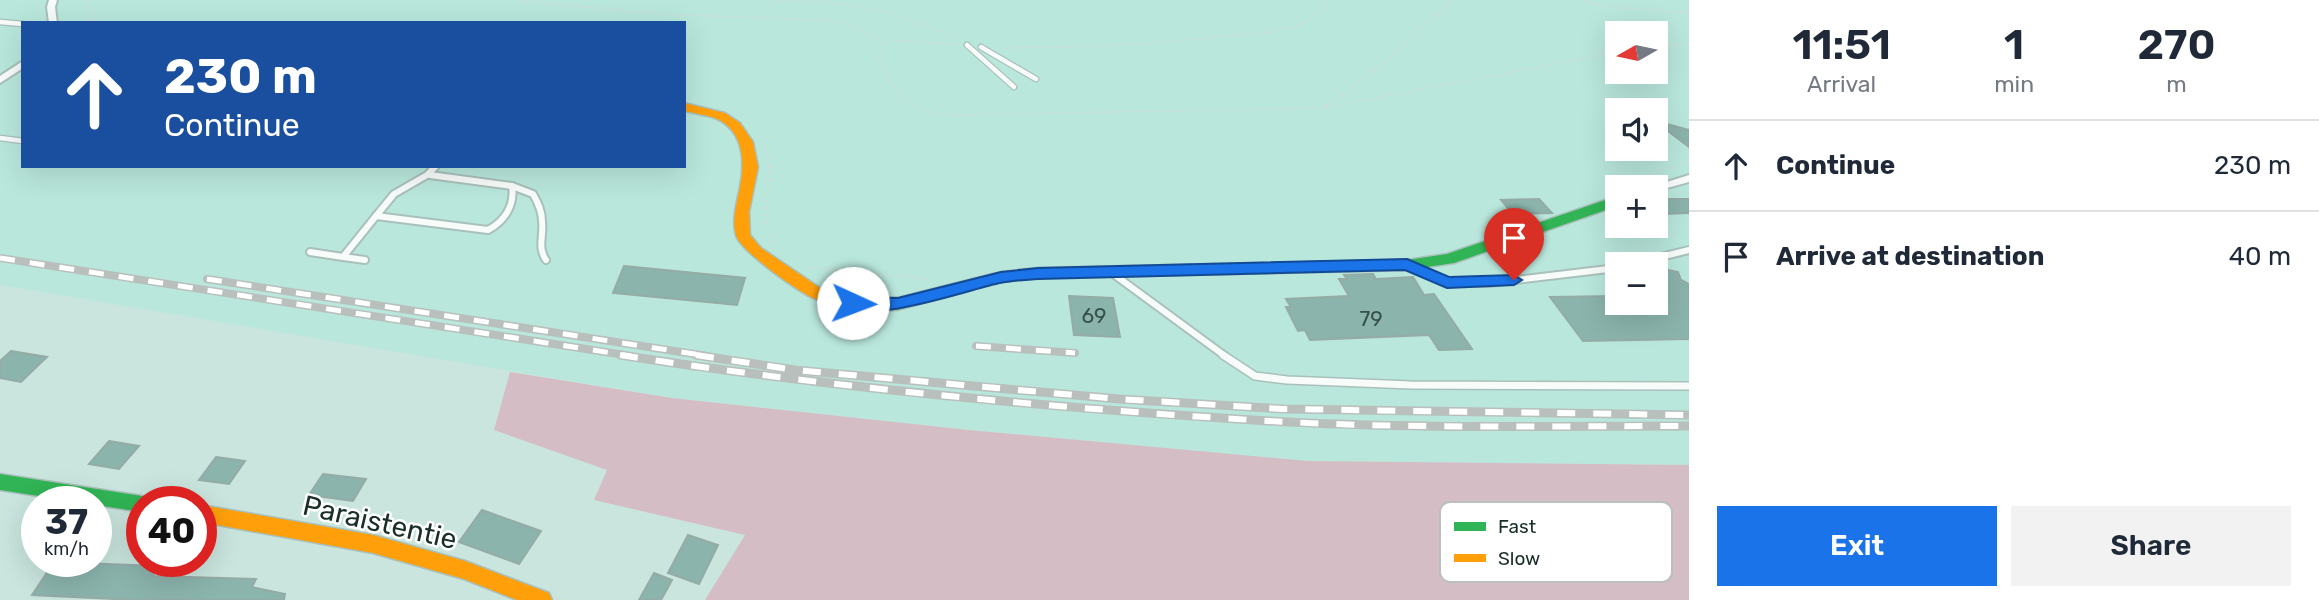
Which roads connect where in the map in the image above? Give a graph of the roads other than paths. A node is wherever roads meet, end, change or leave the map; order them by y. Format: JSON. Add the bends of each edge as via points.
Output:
{"nodes":[{"id":1,"x":53,"y":0,"type":"edge"},
{"id":2,"x":52,"y":21,"type":"edge"},
{"id":3,"x":0,"y":22,"type":"edge"},
{"id":4,"x":21,"y":24,"type":"edge"},
{"id":5,"x":967,"y":45,"type":"road end"},
{"id":6,"x":981,"y":47,"type":"road end"},
{"id":7,"x":21,"y":65,"type":"edge"},
{"id":8,"x":1036,"y":79,"type":"dead end"},
{"id":9,"x":0,"y":80,"type":"edge"},
{"id":10,"x":1014,"y":87,"type":"dead end"},
{"id":11,"x":686,"y":107,"type":"edge"},
{"id":12,"x":0,"y":138,"type":"edge"},
{"id":13,"x":21,"y":141,"type":"edge"},
{"id":14,"x":435,"y":168,"type":"edge"},
{"id":15,"x":430,"y":175,"type":"junction"},
{"id":16,"x":1689,"y":178,"type":"edge"},
{"id":17,"x":1668,"y":184,"type":"edge"},
{"id":18,"x":512,"y":186,"type":"junction"},
{"id":19,"x":1605,"y":199,"type":"edge"},
{"id":20,"x":376,"y":216,"type":"junction"},
{"id":21,"x":1689,"y":250,"type":"edge"},
{"id":22,"x":310,"y":252,"type":"dead end"},
{"id":23,"x":1668,"y":255,"type":"edge"},
{"id":24,"x":343,"y":257,"type":"junction"},
{"id":25,"x":365,"y":260,"type":"dead end"},
{"id":26,"x":546,"y":260,"type":"dead end"},
{"id":27,"x":1407,"y":265,"type":"junction"},
{"id":28,"x":1605,"y":269,"type":"edge"},
{"id":29,"x":1110,"y":272,"type":"junction"},
{"id":30,"x":1689,"y":386,"type":"edge"},
{"id":31,"x":0,"y":482,"type":"edge"},
{"id":32,"x":126,"y":501,"type":"edge"},
{"id":33,"x":217,"y":516,"type":"edge"},
{"id":34,"x":542,"y":600,"type":"edge"}],
"edges":[{"from":1,"to":2,"type":"street"},
{"from":3,"to":4,"type":"lane"},
{"from":5,"to":10,"type":"lane"},
{"from":6,"to":8,"type":"lane"},
{"from":7,"to":9,"type":"street"},
{"from":11,"to":29,"type":"street","via":[[721,116],[747,142],[751,167],[743,236],[756,252],[818,294],[853,303],[898,304],[1001,277]]},
{"from":12,"to":13,"type":"lane"},
{"from":14,"to":15,"type":"lane"},
{"from":15,"to":18,"type":"lane"},
{"from":15,"to":20,"type":"lane","via":[[394,194]]},
{"from":16,"to":17,"type":"street"},
{"from":18,"to":20,"type":"lane","via":[[510,209],[499,226],[488,230]]},
{"from":18,"to":26,"type":"lane","via":[[533,194],[542,209],[540,251]]},
{"from":19,"to":27,"type":"street","via":[[1449,259]]},
{"from":20,"to":24,"type":"lane"},
{"from":21,"to":23,"type":"lane"},
{"from":22,"to":24,"type":"lane"},
{"from":24,"to":25,"type":"lane"},
{"from":27,"to":28,"type":"lane","via":[[1447,283],[1490,283]]},
{"from":27,"to":29,"type":"street"},
{"from":29,"to":30,"type":"lane","via":[[1255,376],[1411,385]]},
{"from":31,"to":32,"type":"street"},
{"from":33,"to":34,"type":"street","name":"Paraistentie","via":[[373,544],[465,570]]}]}
